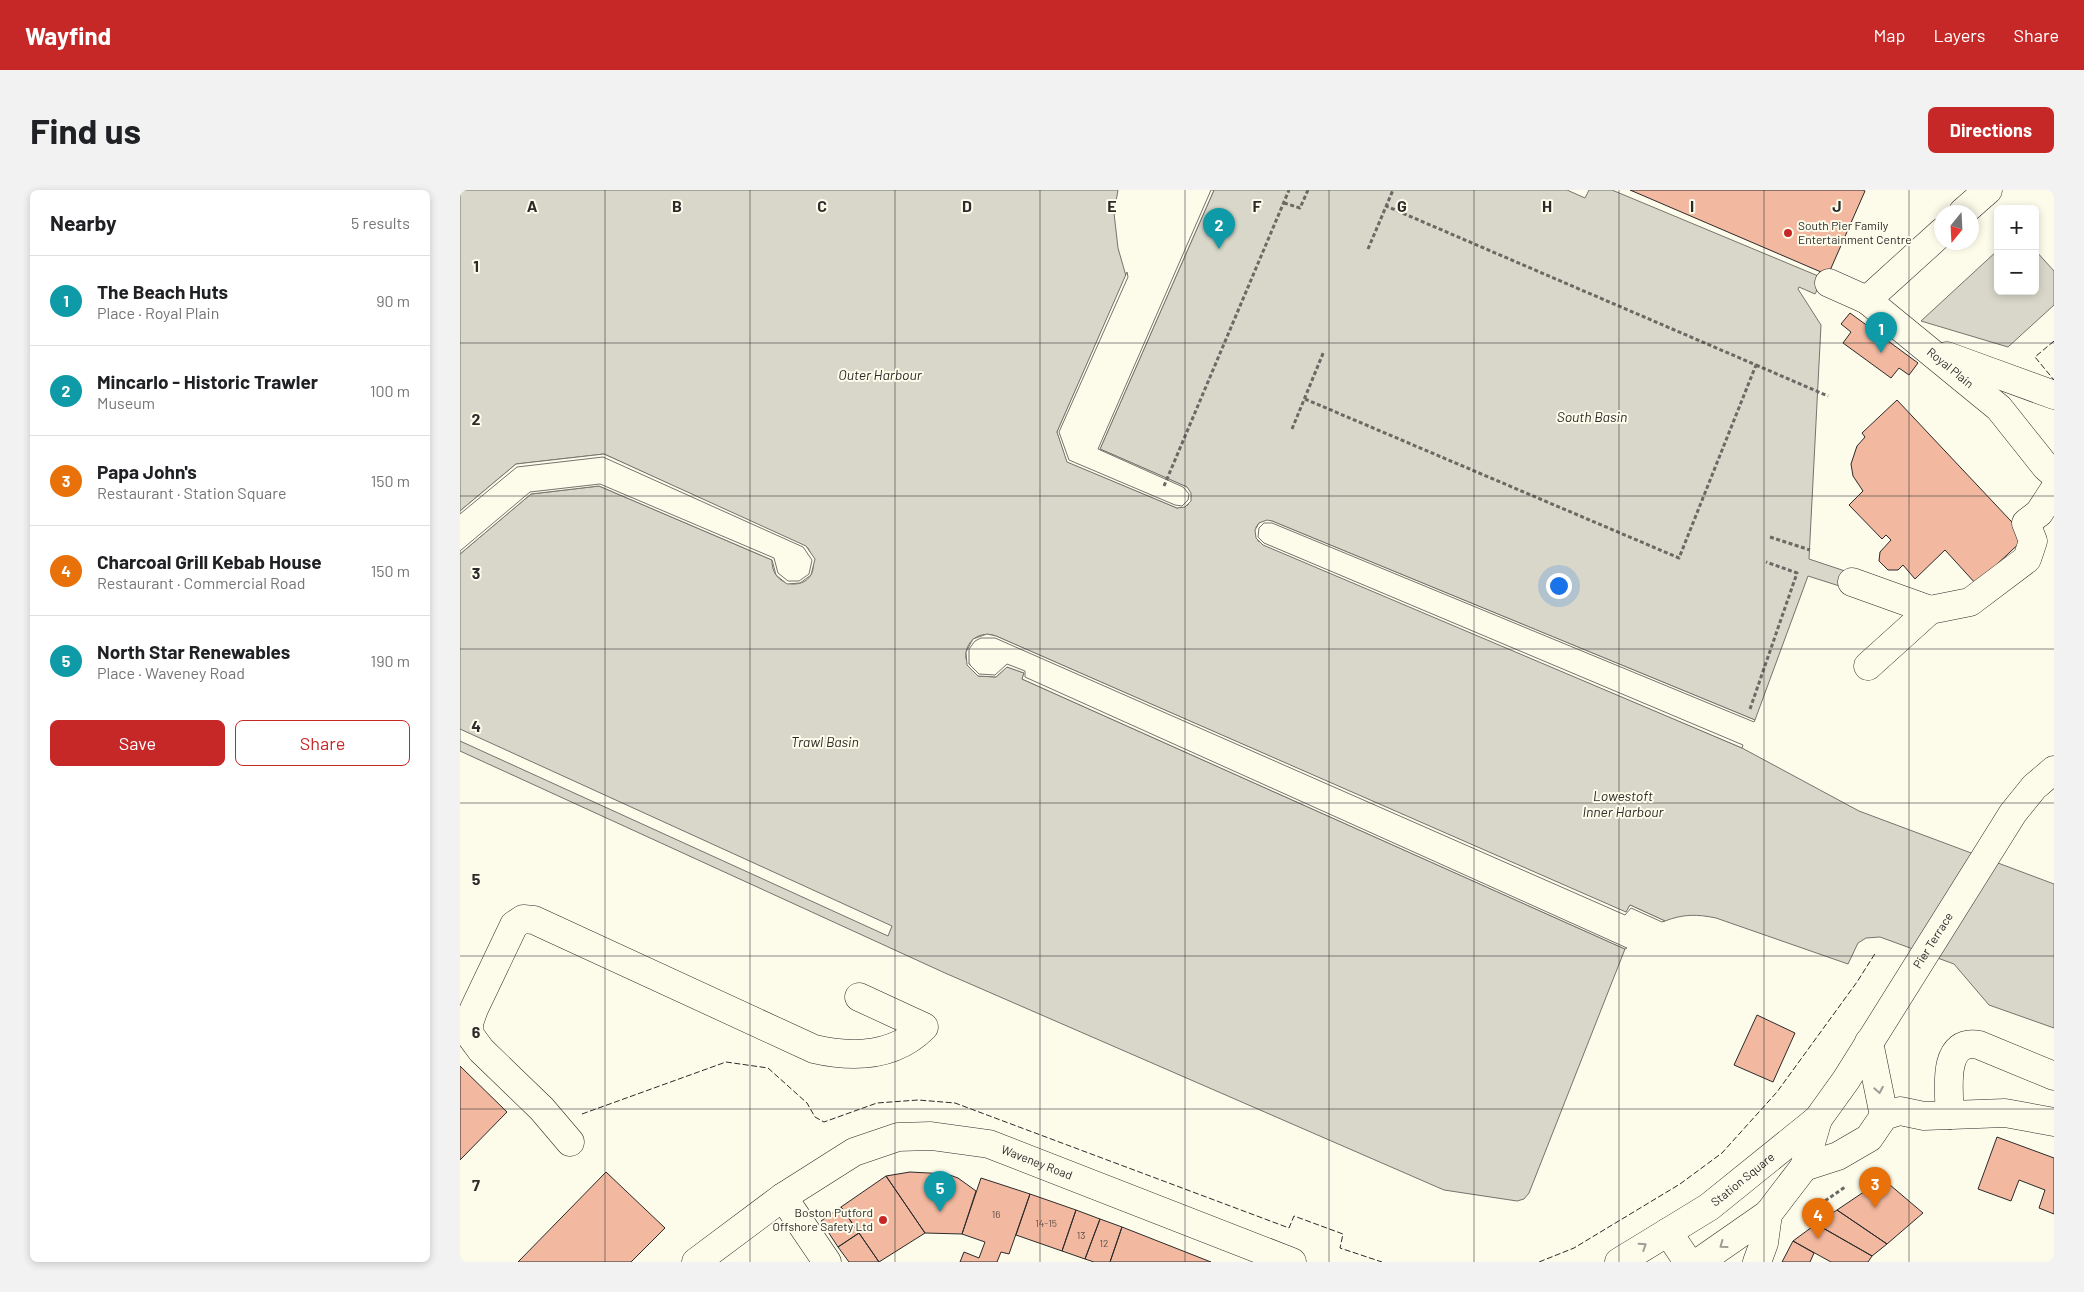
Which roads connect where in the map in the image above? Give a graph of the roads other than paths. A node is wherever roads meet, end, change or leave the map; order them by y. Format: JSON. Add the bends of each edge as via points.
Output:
{"nodes":[{"id":1,"x":1988,"y":190,"type":"edge"},
{"id":2,"x":1971,"y":205,"type":"edge"},
{"id":3,"x":1934,"y":239,"type":"edge"},
{"id":4,"x":1829,"y":283,"type":"dead end"},
{"id":5,"x":1867,"y":300,"type":"junction"},
{"id":6,"x":1929,"y":350,"type":"junction"},
{"id":7,"x":2054,"y":395,"type":"edge"},
{"id":8,"x":2054,"y":474,"type":"edge"},
{"id":9,"x":2054,"y":490,"type":"edge"},
{"id":10,"x":1852,"y":582,"type":"dead end"},
{"id":11,"x":1930,"y":610,"type":"junction"},
{"id":12,"x":1868,"y":666,"type":"dead end"},
{"id":13,"x":2054,"y":770,"type":"edge"},
{"id":14,"x":859,"y":997,"type":"dead end"},
{"id":15,"x":1870,"y":1042,"type":"junction"},
{"id":16,"x":2054,"y":1076,"type":"edge"},
{"id":17,"x":1950,"y":1115,"type":"junction"},
{"id":18,"x":1884,"y":1116,"type":"junction"},
{"id":19,"x":1818,"y":1118,"type":"junction"},
{"id":20,"x":2054,"y":1121,"type":"edge"},
{"id":21,"x":570,"y":1142,"type":"dead end"},
{"id":22,"x":1804,"y":1167,"type":"junction"},
{"id":23,"x":783,"y":1197,"type":"junction"},
{"id":24,"x":1768,"y":1214,"type":"junction"},
{"id":25,"x":1668,"y":1232,"type":"junction"},
{"id":26,"x":696,"y":1262,"type":"edge"},
{"id":27,"x":827,"y":1262,"type":"edge"},
{"id":28,"x":1292,"y":1262,"type":"edge"},
{"id":29,"x":1619,"y":1262,"type":"edge"},
{"id":30,"x":1688,"y":1262,"type":"edge"},
{"id":31,"x":1699,"y":1262,"type":"edge"},
{"id":32,"x":1757,"y":1262,"type":"edge"}],
"edges":[{"from":1,"to":2,"type":"main road"},
{"from":3,"to":5,"type":"main road"},
{"from":4,"to":5,"type":"main road","name":"Royal Plain"},
{"from":5,"to":6,"type":"main road","name":"Royal Plain"},
{"from":6,"to":7,"type":"main road"},
{"from":6,"to":8,"type":"main road","name":"Royal Plain","via":[[1999,408]]},
{"from":9,"to":11,"type":"main road","via":[[2039,513],[2026,523],[2033,541],[2027,559],[1970,602]]},
{"from":10,"to":11,"type":"main road"},
{"from":11,"to":12,"type":"main road"},
{"from":13,"to":15,"type":"main road","name":"Pier Terrace","via":[[2034,787],[2013,813]]},
{"from":14,"to":21,"type":"main road","via":[[924,1027],[900,1045],[881,1051],[861,1054],[814,1049],[534,920],[523,919],[514,925],[474,1009],[469,1023],[470,1035]]},
{"from":15,"to":18,"type":"main road","one_way":true},
{"from":15,"to":19,"type":"main road","name":"Pier Terrace"},
{"from":16,"to":17,"type":"main road","via":[[1970,1043],[1962,1046],[1950,1063]]},
{"from":17,"to":18,"type":"main road","via":[[1924,1116],[1900,1112]]},
{"from":17,"to":20,"type":"main road","via":[[2005,1113]]},
{"from":18,"to":22,"type":"main road","via":[[1869,1138],[1838,1156]]},
{"from":19,"to":22,"type":"main road"},
{"from":19,"to":25,"type":"main road","name":"Station Square","via":[[1709,1207]]},
{"from":22,"to":24,"type":"main road"},
{"from":23,"to":26,"type":"main road","name":"Waveney Road"},
{"from":23,"to":27,"type":"main road"},
{"from":23,"to":28,"type":"main road","name":"Waveney Road","via":[[854,1152],[898,1137],[932,1136],[989,1144]]},
{"from":24,"to":31,"type":"main road","one_way":true},
{"from":24,"to":32,"type":"main road"},
{"from":29,"to":25,"type":"main road","name":"Station Square","one_way":true},
{"from":25,"to":30,"type":"main road"}]}
